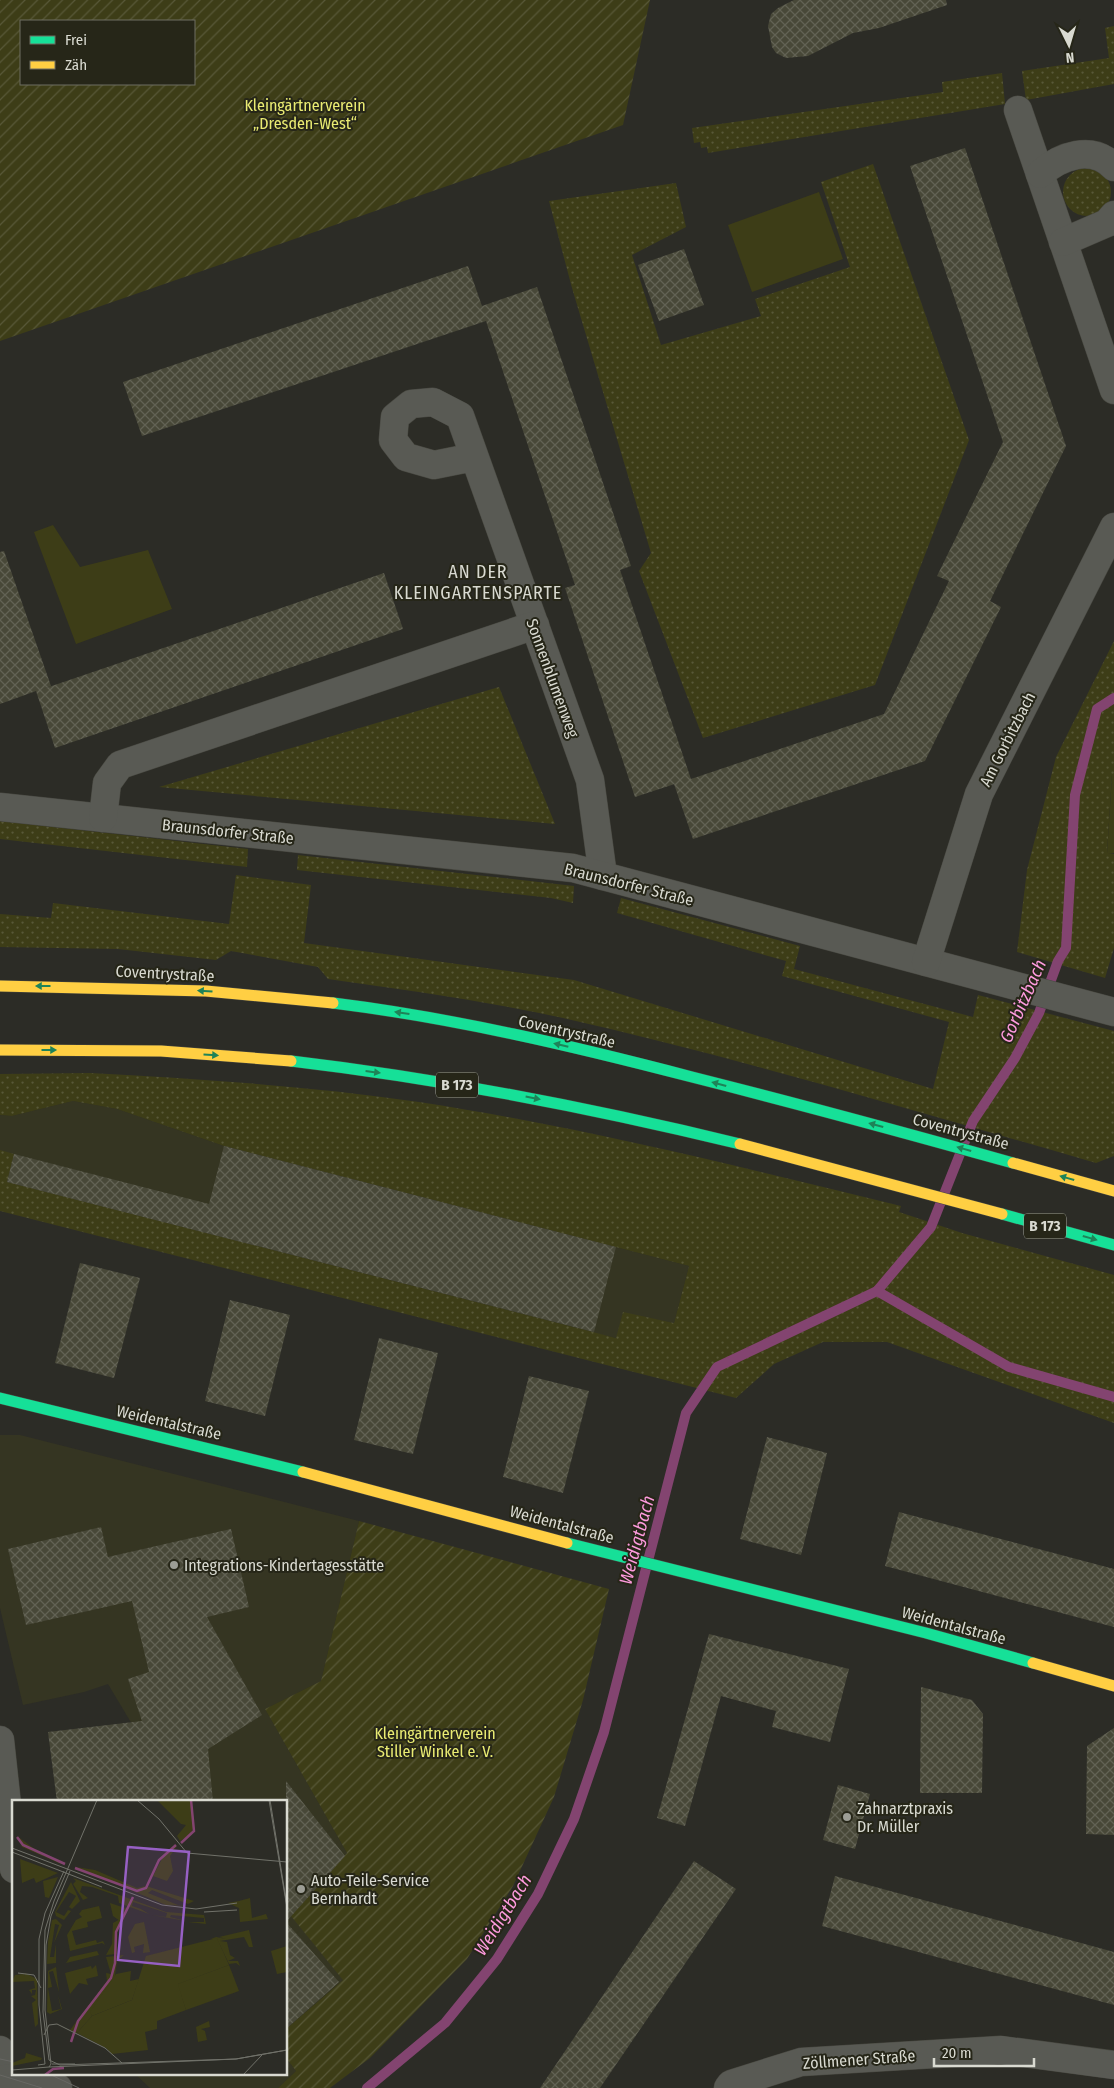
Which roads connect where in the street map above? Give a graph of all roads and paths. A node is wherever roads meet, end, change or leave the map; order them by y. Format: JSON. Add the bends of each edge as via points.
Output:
{"nodes":[{"id":1,"x":1018,"y":110,"type":"dead end"},
{"id":2,"x":1114,"y":167,"type":"edge"},
{"id":3,"x":1040,"y":174,"type":"junction"},
{"id":4,"x":1114,"y":215,"type":"edge"},
{"id":5,"x":1063,"y":242,"type":"junction"},
{"id":6,"x":1114,"y":390,"type":"edge"},
{"id":7,"x":474,"y":457,"type":"dead end"},
{"id":8,"x":1114,"y":527,"type":"edge"},
{"id":9,"x":534,"y":625,"type":"junction"},
{"id":10,"x":0,"y":808,"type":"edge"},
{"id":11,"x":103,"y":818,"type":"junction"},
{"id":12,"x":603,"y":876,"type":"junction"},
{"id":13,"x":926,"y":962,"type":"junction"},
{"id":14,"x":0,"y":986,"type":"edge"},
{"id":15,"x":1114,"y":1012,"type":"edge"},
{"id":16,"x":0,"y":1050,"type":"edge"},
{"id":17,"x":1114,"y":1191,"type":"edge"},
{"id":18,"x":1114,"y":1245,"type":"edge"},
{"id":19,"x":0,"y":1398,"type":"edge"},
{"id":20,"x":1114,"y":1686,"type":"edge"},
{"id":21,"x":0,"y":1740,"type":"edge"},
{"id":22,"x":12,"y":1851,"type":"edge"},
{"id":23,"x":0,"y":2050,"type":"edge"},
{"id":24,"x":12,"y":2061,"type":"edge"},
{"id":25,"x":1114,"y":2065,"type":"edge"},
{"id":26,"x":18,"y":2076,"type":"edge"},
{"id":27,"x":31,"y":2076,"type":"edge"},
{"id":28,"x":0,"y":2080,"type":"edge"},
{"id":29,"x":58,"y":2088,"type":"edge"},
{"id":30,"x":728,"y":2088,"type":"edge"}],
"edges":[{"from":1,"to":3,"type":"street"},
{"from":2,"to":3,"type":"street","via":[[1095,155],[1073,155],[1053,162]]},
{"from":3,"to":5,"type":"street"},
{"from":4,"to":5,"type":"street","via":[[1107,223]]},
{"from":5,"to":6,"type":"street"},
{"from":7,"to":9,"type":"street","name":"Sonnenblumenweg"},
{"from":8,"to":13,"type":"street","name":"Am Gorbitzbach","via":[[979,794]]},
{"from":9,"to":11,"type":"street","via":[[120,765],[107,783]]},
{"from":9,"to":12,"type":"street","name":"Sonnenblumenweg","via":[[590,780]]},
{"from":10,"to":11,"type":"street","name":"Braunsdorfer Straße"},
{"from":11,"to":12,"type":"street","name":"Braunsdorfer Straße","via":[[573,868]]},
{"from":12,"to":13,"type":"street","name":"Braunsdorfer Straße"},
{"from":13,"to":15,"type":"street","name":"Braunsdorfer Straße"},
{"from":17,"to":14,"type":"main road","name":"Coventrystraße","one_way":true,"via":[[659,1068],[409,1014],[254,994],[123,986]]},
{"from":16,"to":18,"type":"main road","number":"B 173","one_way":true,"via":[[125,1050],[256,1057],[403,1075],[659,1125],[905,1187]]},
{"from":19,"to":20,"type":"main road","name":"Weidentalstraße","via":[[241,1456],[926,1633]]},
{"from":21,"to":22,"type":"street"},
{"from":23,"to":24,"type":"street"},
{"from":25,"to":30,"type":"street","name":"Zöllmener Straße","via":[[1001,2050],[801,2062],[731,2084]]},
{"from":26,"to":28,"type":"street"},
{"from":27,"to":29,"type":"street"}]}
